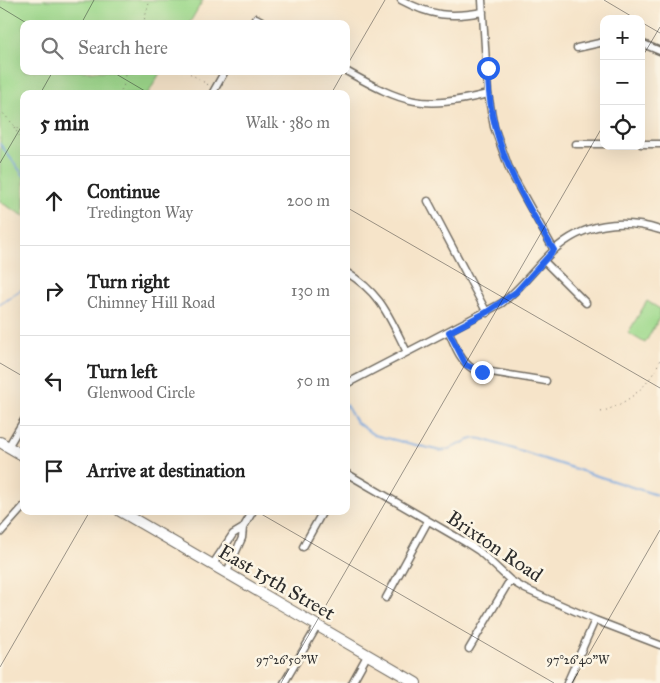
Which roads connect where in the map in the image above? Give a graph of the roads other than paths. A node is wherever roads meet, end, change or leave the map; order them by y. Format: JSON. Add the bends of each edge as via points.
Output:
{"nodes":[{"id":1,"x":401,"y":0,"type":"edge"},
{"id":2,"x":482,"y":0,"type":"edge"},
{"id":3,"x":483,"y":12,"type":"junction"},
{"id":4,"x":600,"y":43,"type":"edge"},
{"id":5,"x":645,"y":45,"type":"edge"},
{"id":6,"x":577,"y":48,"type":"dead end"},
{"id":7,"x":660,"y":51,"type":"edge"},
{"id":8,"x":350,"y":73,"type":"edge"},
{"id":9,"x":223,"y":75,"type":"edge"},
{"id":10,"x":214,"y":90,"type":"edge"},
{"id":11,"x":488,"y":94,"type":"junction"},
{"id":12,"x":576,"y":144,"type":"dead end"},
{"id":13,"x":600,"y":144,"type":"edge"},
{"id":14,"x":645,"y":144,"type":"edge"},
{"id":15,"x":660,"y":144,"type":"edge"},
{"id":16,"x":428,"y":201,"type":"dead end"},
{"id":17,"x":660,"y":229,"type":"edge"},
{"id":18,"x":554,"y":250,"type":"junction"},
{"id":19,"x":544,"y":261,"type":"junction"},
{"id":20,"x":350,"y":275,"type":"edge"},
{"id":21,"x":586,"y":304,"type":"dead end"},
{"id":22,"x":487,"y":312,"type":"junction"},
{"id":23,"x":449,"y":332,"type":"junction"},
{"id":24,"x":407,"y":352,"type":"junction"},
{"id":25,"x":350,"y":381,"type":"edge"},
{"id":26,"x":546,"y":381,"type":"dead end"},
{"id":27,"x":20,"y":425,"type":"edge"},
{"id":28,"x":4,"y":445,"type":"edge"},
{"id":29,"x":20,"y":454,"type":"edge"},
{"id":30,"x":350,"y":475,"type":"edge"},
{"id":31,"x":20,"y":510,"type":"edge"},
{"id":32,"x":127,"y":515,"type":"edge"},
{"id":33,"x":251,"y":515,"type":"edge"},
{"id":34,"x":321,"y":515,"type":"edge"},
{"id":35,"x":428,"y":521,"type":"junction"},
{"id":36,"x":243,"y":528,"type":"junction"},
{"id":37,"x":0,"y":533,"type":"edge"},
{"id":38,"x":302,"y":547,"type":"dead end"},
{"id":39,"x":213,"y":564,"type":"junction"},
{"id":40,"x":226,"y":572,"type":"junction"},
{"id":41,"x":510,"y":580,"type":"junction"},
{"id":42,"x":386,"y":598,"type":"dead end"},
{"id":43,"x":595,"y":620,"type":"junction"},
{"id":44,"x":318,"y":625,"type":"junction"},
{"id":45,"x":660,"y":645,"type":"edge"},
{"id":46,"x":469,"y":649,"type":"dead end"},
{"id":47,"x":368,"y":654,"type":"junction"},
{"id":48,"x":284,"y":683,"type":"edge"},
{"id":49,"x":352,"y":683,"type":"edge"},
{"id":50,"x":416,"y":683,"type":"edge"},
{"id":51,"x":567,"y":683,"type":"edge"}],
"edges":[{"from":1,"to":3,"type":"street","via":[[439,15],[457,17]]},
{"from":2,"to":3,"type":"street"},
{"from":3,"to":11,"type":"street"},
{"from":4,"to":6,"type":"street"},
{"from":5,"to":7,"type":"street"},
{"from":8,"to":11,"type":"street","via":[[412,102],[455,102]]},
{"from":9,"to":10,"type":"street"},
{"from":11,"to":18,"type":"street","via":[[494,127],[510,171]]},
{"from":12,"to":13,"type":"street"},
{"from":14,"to":15,"type":"street"},
{"from":16,"to":22,"type":"street"},
{"from":17,"to":18,"type":"street","via":[[624,223],[602,224]]},
{"from":18,"to":19,"type":"street"},
{"from":19,"to":21,"type":"street"},
{"from":19,"to":22,"type":"street","via":[[516,292]]},
{"from":20,"to":24,"type":"street","via":[[369,287],[384,306]]},
{"from":22,"to":23,"type":"street"},
{"from":23,"to":24,"type":"street"},
{"from":23,"to":26,"type":"street","via":[[466,365],[473,369]]},
{"from":24,"to":25,"type":"street"},
{"from":27,"to":28,"type":"street"},
{"from":28,"to":29,"type":"main road"},
{"from":30,"to":35,"type":"street","name":"Brixton Road"},
{"from":31,"to":37,"type":"street"},
{"from":32,"to":39,"type":"main road","name":"East 15th Street"},
{"from":33,"to":36,"type":"street"},
{"from":34,"to":38,"type":"street"},
{"from":35,"to":41,"type":"street","name":"Brixton Road","via":[[479,551]]},
{"from":35,"to":42,"type":"street"},
{"from":36,"to":39,"type":"street","via":[[233,534]]},
{"from":36,"to":40,"type":"street","via":[[242,538]]},
{"from":39,"to":40,"type":"main road","name":"East 15th Street"},
{"from":40,"to":44,"type":"main road","name":"East 15th Street"},
{"from":41,"to":43,"type":"street","name":"Brixton Road","via":[[525,590]]},
{"from":41,"to":46,"type":"street"},
{"from":43,"to":45,"type":"street","name":"Brixton Road"},
{"from":43,"to":51,"type":"street"},
{"from":44,"to":47,"type":"main road","name":"East 15th Street"},
{"from":44,"to":48,"type":"street"},
{"from":47,"to":49,"type":"street"},
{"from":47,"to":50,"type":"main road","name":"East 15th Street"}]}
